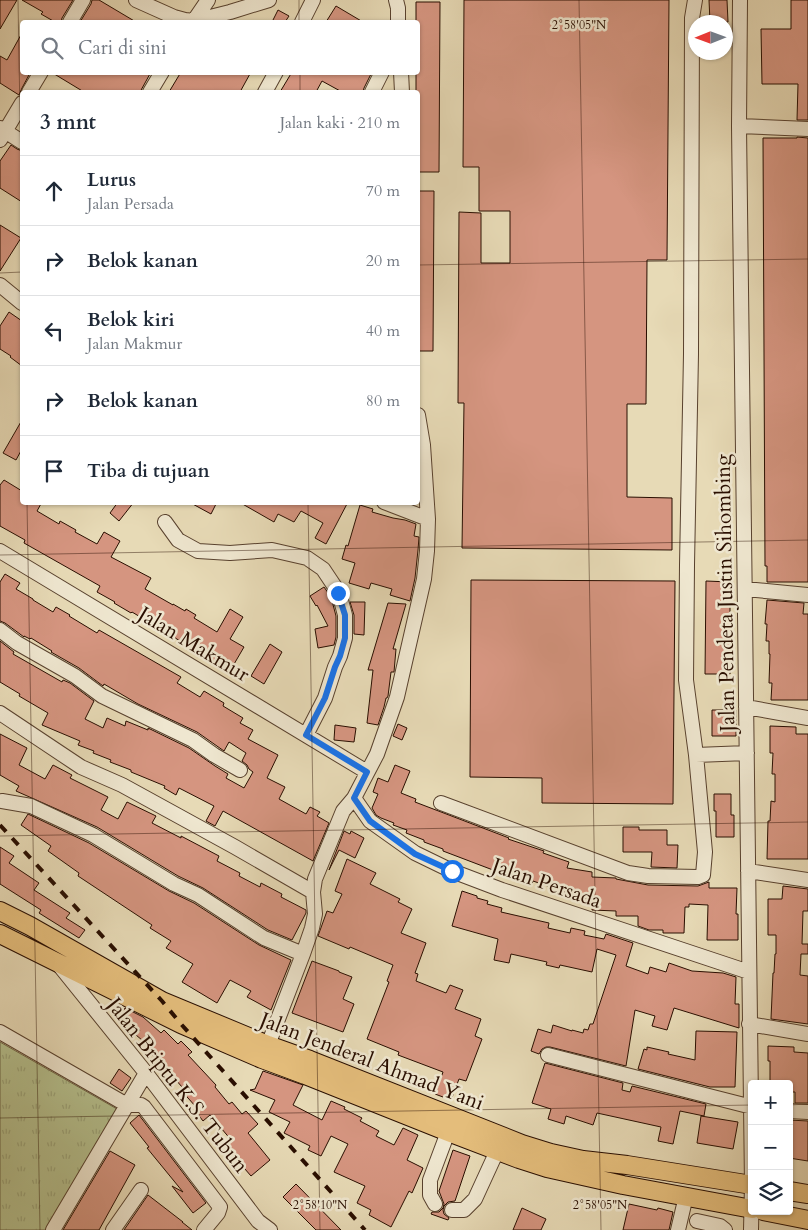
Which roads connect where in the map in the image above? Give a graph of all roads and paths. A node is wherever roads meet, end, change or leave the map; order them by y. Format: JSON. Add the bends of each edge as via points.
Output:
{"nodes":[{"id":1,"x":83,"y":0,"type":"edge"},
{"id":2,"x":136,"y":0,"type":"edge"},
{"id":3,"x":208,"y":0,"type":"edge"},
{"id":4,"x":269,"y":0,"type":"edge"},
{"id":5,"x":313,"y":0,"type":"edge"},
{"id":6,"x":396,"y":0,"type":"edge"},
{"id":7,"x":695,"y":0,"type":"edge"},
{"id":8,"x":740,"y":0,"type":"edge"},
{"id":9,"x":157,"y":6,"type":"edge"},
{"id":10,"x":71,"y":20,"type":"edge"},
{"id":11,"x":185,"y":20,"type":"edge"},
{"id":12,"x":194,"y":20,"type":"edge"},
{"id":13,"x":200,"y":20,"type":"edge"},
{"id":14,"x":303,"y":20,"type":"edge"},
{"id":15,"x":398,"y":20,"type":"edge"},
{"id":16,"x":39,"y":75,"type":"edge"},
{"id":17,"x":160,"y":75,"type":"edge"},
{"id":18,"x":274,"y":75,"type":"edge"},
{"id":19,"x":380,"y":75,"type":"edge"},
{"id":20,"x":401,"y":75,"type":"edge"},
{"id":21,"x":30,"y":90,"type":"edge"},
{"id":22,"x":151,"y":90,"type":"edge"},
{"id":23,"x":266,"y":90,"type":"edge"},
{"id":24,"x":373,"y":90,"type":"edge"},
{"id":25,"x":402,"y":90,"type":"edge"},
{"id":26,"x":20,"y":106,"type":"edge"},
{"id":27,"x":739,"y":126,"type":"junction"},
{"id":28,"x":808,"y":129,"type":"edge"},
{"id":29,"x":2,"y":133,"type":"edge"},
{"id":30,"x":20,"y":141,"type":"edge"},
{"id":31,"x":0,"y":286,"type":"edge"},
{"id":32,"x":20,"y":298,"type":"edge"},
{"id":33,"x":420,"y":430,"type":"edge"},
{"id":34,"x":392,"y":505,"type":"edge"},
{"id":35,"x":428,"y":519,"type":"junction"},
{"id":36,"x":165,"y":522,"type":"dead end"},
{"id":37,"x":0,"y":551,"type":"edge"},
{"id":38,"x":745,"y":589,"type":"junction"},
{"id":39,"x":808,"y":595,"type":"edge"},
{"id":40,"x":0,"y":630,"type":"edge"},
{"id":41,"x":746,"y":707,"type":"junction"},
{"id":42,"x":0,"y":713,"type":"edge"},
{"id":43,"x":808,"y":718,"type":"edge"},
{"id":44,"x":306,"y":735,"type":"junction"},
{"id":45,"x":747,"y":753,"type":"junction"},
{"id":46,"x":696,"y":755,"type":"junction"},
{"id":47,"x":240,"y":770,"type":"dead end"},
{"id":48,"x":367,"y":772,"type":"junction"},
{"id":49,"x":354,"y":798,"type":"junction"},
{"id":50,"x":2,"y":801,"type":"dead end"},
{"id":51,"x":441,"y":802,"type":"dead end"},
{"id":52,"x":748,"y":871,"type":"junction"},
{"id":53,"x":808,"y":880,"type":"edge"},
{"id":54,"x":313,"y":892,"type":"junction"},
{"id":55,"x":0,"y":911,"type":"edge"},
{"id":56,"x":0,"y":934,"type":"edge"},
{"id":57,"x":304,"y":954,"type":"junction"},
{"id":58,"x":57,"y":962,"type":"junction"},
{"id":59,"x":749,"y":972,"type":"junction"},
{"id":60,"x":749,"y":1024,"type":"junction"},
{"id":61,"x":0,"y":1032,"type":"edge"},
{"id":62,"x":808,"y":1034,"type":"edge"},
{"id":63,"x":268,"y":1045,"type":"junction"},
{"id":64,"x":548,"y":1055,"type":"dead end"},
{"id":65,"x":146,"y":1073,"type":"junction"},
{"id":66,"x":750,"y":1080,"type":"edge"},
{"id":67,"x":127,"y":1105,"type":"junction"},
{"id":68,"x":748,"y":1106,"type":"edge"},
{"id":69,"x":793,"y":1110,"type":"edge"},
{"id":70,"x":808,"y":1112,"type":"edge"},
{"id":71,"x":751,"y":1125,"type":"edge"},
{"id":72,"x":447,"y":1126,"type":"junction"},
{"id":73,"x":497,"y":1151,"type":"junction"},
{"id":74,"x":520,"y":1152,"type":"junction"},
{"id":75,"x":752,"y":1170,"type":"edge"},
{"id":76,"x":748,"y":1184,"type":"edge"},
{"id":77,"x":142,"y":1190,"type":"dead end"},
{"id":78,"x":793,"y":1192,"type":"edge"},
{"id":79,"x":808,"y":1194,"type":"edge"},
{"id":80,"x":686,"y":1196,"type":"junction"},
{"id":81,"x":435,"y":1204,"type":"dead end"},
{"id":82,"x":748,"y":1209,"type":"edge"},
{"id":83,"x":452,"y":1210,"type":"dead end"},
{"id":84,"x":754,"y":1215,"type":"edge"},
{"id":85,"x":782,"y":1215,"type":"edge"},
{"id":86,"x":808,"y":1220,"type":"edge"},
{"id":87,"x":697,"y":1221,"type":"dead end"},
{"id":88,"x":254,"y":1225,"type":"edge"},
{"id":89,"x":53,"y":1230,"type":"edge"},
{"id":90,"x":113,"y":1230,"type":"edge"},
{"id":91,"x":204,"y":1230,"type":"edge"},
{"id":92,"x":270,"y":1230,"type":"edge"},
{"id":93,"x":678,"y":1230,"type":"edge"},
{"id":94,"x":725,"y":1230,"type":"edge"},
{"id":95,"x":750,"y":1230,"type":"edge"}],
"edges":[{"from":1,"to":10,"type":"street"},
{"from":2,"to":9,"type":"street"},
{"from":3,"to":12,"type":"street"},
{"from":4,"to":13,"type":"street"},
{"from":5,"to":14,"type":"street"},
{"from":6,"to":15,"type":"street"},
{"from":7,"to":46,"type":"street","via":[[692,18],[686,680]]},
{"from":8,"to":27,"type":"street","name":"Jalan Pendeta Justin Sihombing"},
{"from":9,"to":11,"type":"street"},
{"from":16,"to":21,"type":"street"},
{"from":17,"to":22,"type":"street"},
{"from":18,"to":23,"type":"street"},
{"from":19,"to":24,"type":"street"},
{"from":20,"to":25,"type":"street"},
{"from":26,"to":29,"type":"street"},
{"from":27,"to":28,"type":"street"},
{"from":27,"to":38,"type":"street","name":"Jalan Pendeta Justin Sihombing"},
{"from":29,"to":30,"type":"street"},
{"from":31,"to":32,"type":"street"},
{"from":33,"to":35,"type":"street"},
{"from":34,"to":35,"type":"street"},
{"from":35,"to":48,"type":"street","via":[[424,579],[397,697],[378,754]]},
{"from":36,"to":44,"type":"street","via":[[178,540],[198,552],[272,550],[308,558],[323,569],[338,593],[345,615],[345,638],[325,698]]},
{"from":37,"to":44,"type":"street","name":"Jalan Makmur"},
{"from":38,"to":39,"type":"street"},
{"from":38,"to":41,"type":"street","name":"Jalan Pendeta Justin Sihombing"},
{"from":40,"to":47,"type":"street","via":[[102,696],[193,740]]},
{"from":41,"to":43,"type":"street"},
{"from":41,"to":45,"type":"street","name":"Jalan Pendeta Justin Sihombing"},
{"from":42,"to":54,"type":"street","via":[[81,767],[122,785]]},
{"from":44,"to":48,"type":"street","name":"Jalan Makmur"},
{"from":45,"to":46,"type":"street"},
{"from":45,"to":52,"type":"street","name":"Jalan Pendeta Justin Sihombing"},
{"from":46,"to":51,"type":"street","via":[[705,852],[703,875],[698,877],[628,873]]},
{"from":48,"to":49,"type":"street"},
{"from":49,"to":54,"type":"street","via":[[343,810]]},
{"from":49,"to":59,"type":"street","name":"Jalan Persada","via":[[370,821],[415,854],[452,871]]},
{"from":50,"to":57,"type":"street","via":[[31,806],[93,835],[198,895],[264,938]]},
{"from":52,"to":53,"type":"street"},
{"from":52,"to":59,"type":"street","name":"Jalan Pendeta Justin Sihombing"},
{"from":54,"to":57,"type":"street","via":[[315,914]]},
{"from":55,"to":63,"type":"main road","name":"Jalan Jenderal Ahmad Yani","via":[[152,996]]},
{"from":56,"to":58,"type":"main road","name":"Jalan Jenderal Ahmad Yani"},
{"from":57,"to":63,"type":"street"},
{"from":58,"to":65,"type":"street","name":"Jalan Briptu K.S. Tubun"},
{"from":58,"to":72,"type":"main road","name":"Jalan Jenderal Ahmad Yani","via":[[262,1060]]},
{"from":59,"to":60,"type":"street","name":"Jalan Pendeta Justin Sihombing"},
{"from":60,"to":62,"type":"street"},
{"from":60,"to":66,"type":"street","name":"Jalan Pendeta Justin Sihombing"},
{"from":61,"to":67,"type":"street"},
{"from":63,"to":72,"type":"main road","name":"Jalan Jenderal Ahmad Yani"},
{"from":64,"to":68,"type":"street"},
{"from":65,"to":67,"type":"street"},
{"from":65,"to":88,"type":"street","name":"Jalan Briptu K.S. Tubun"},
{"from":67,"to":89,"type":"street"},
{"from":67,"to":91,"type":"street","via":[[144,1107],[220,1207]]},
{"from":69,"to":70,"type":"street"},
{"from":71,"to":75,"type":"street","name":"Jalan Pendeta Justin Sihombing"},
{"from":72,"to":73,"type":"main road","name":"Jalan Jenderal Ahmad Yani"},
{"from":72,"to":74,"type":"main road","name":"Jalan Jenderal Ahmad Yani"},
{"from":72,"to":81,"type":"street","via":[[430,1180],[430,1195]]},
{"from":73,"to":74,"type":"main road","name":"Jalan Jenderal Ahmad Yani"},
{"from":73,"to":83,"type":"street","via":[[476,1199],[464,1210]]},
{"from":74,"to":76,"type":"main road","name":"Jalan Jenderal Ahmad Yani"},
{"from":74,"to":80,"type":"main road","name":"Jalan Jenderal Ahmad Yani","via":[[547,1168]]},
{"from":77,"to":90,"type":"street"},
{"from":78,"to":79,"type":"main road"},
{"from":80,"to":82,"type":"main road","name":"Jalan Jenderal Ahmad Yani"},
{"from":80,"to":93,"type":"street"},
{"from":84,"to":95,"type":"street","name":"Jalan Pendeta Justin Sihombing"},
{"from":85,"to":86,"type":"main road","name":"Jalan Jenderal Ahmad Yani"},
{"from":87,"to":94,"type":"street"},
{"from":88,"to":92,"type":"street","name":"Jalan Briptu K.S. Tubun"}]}
